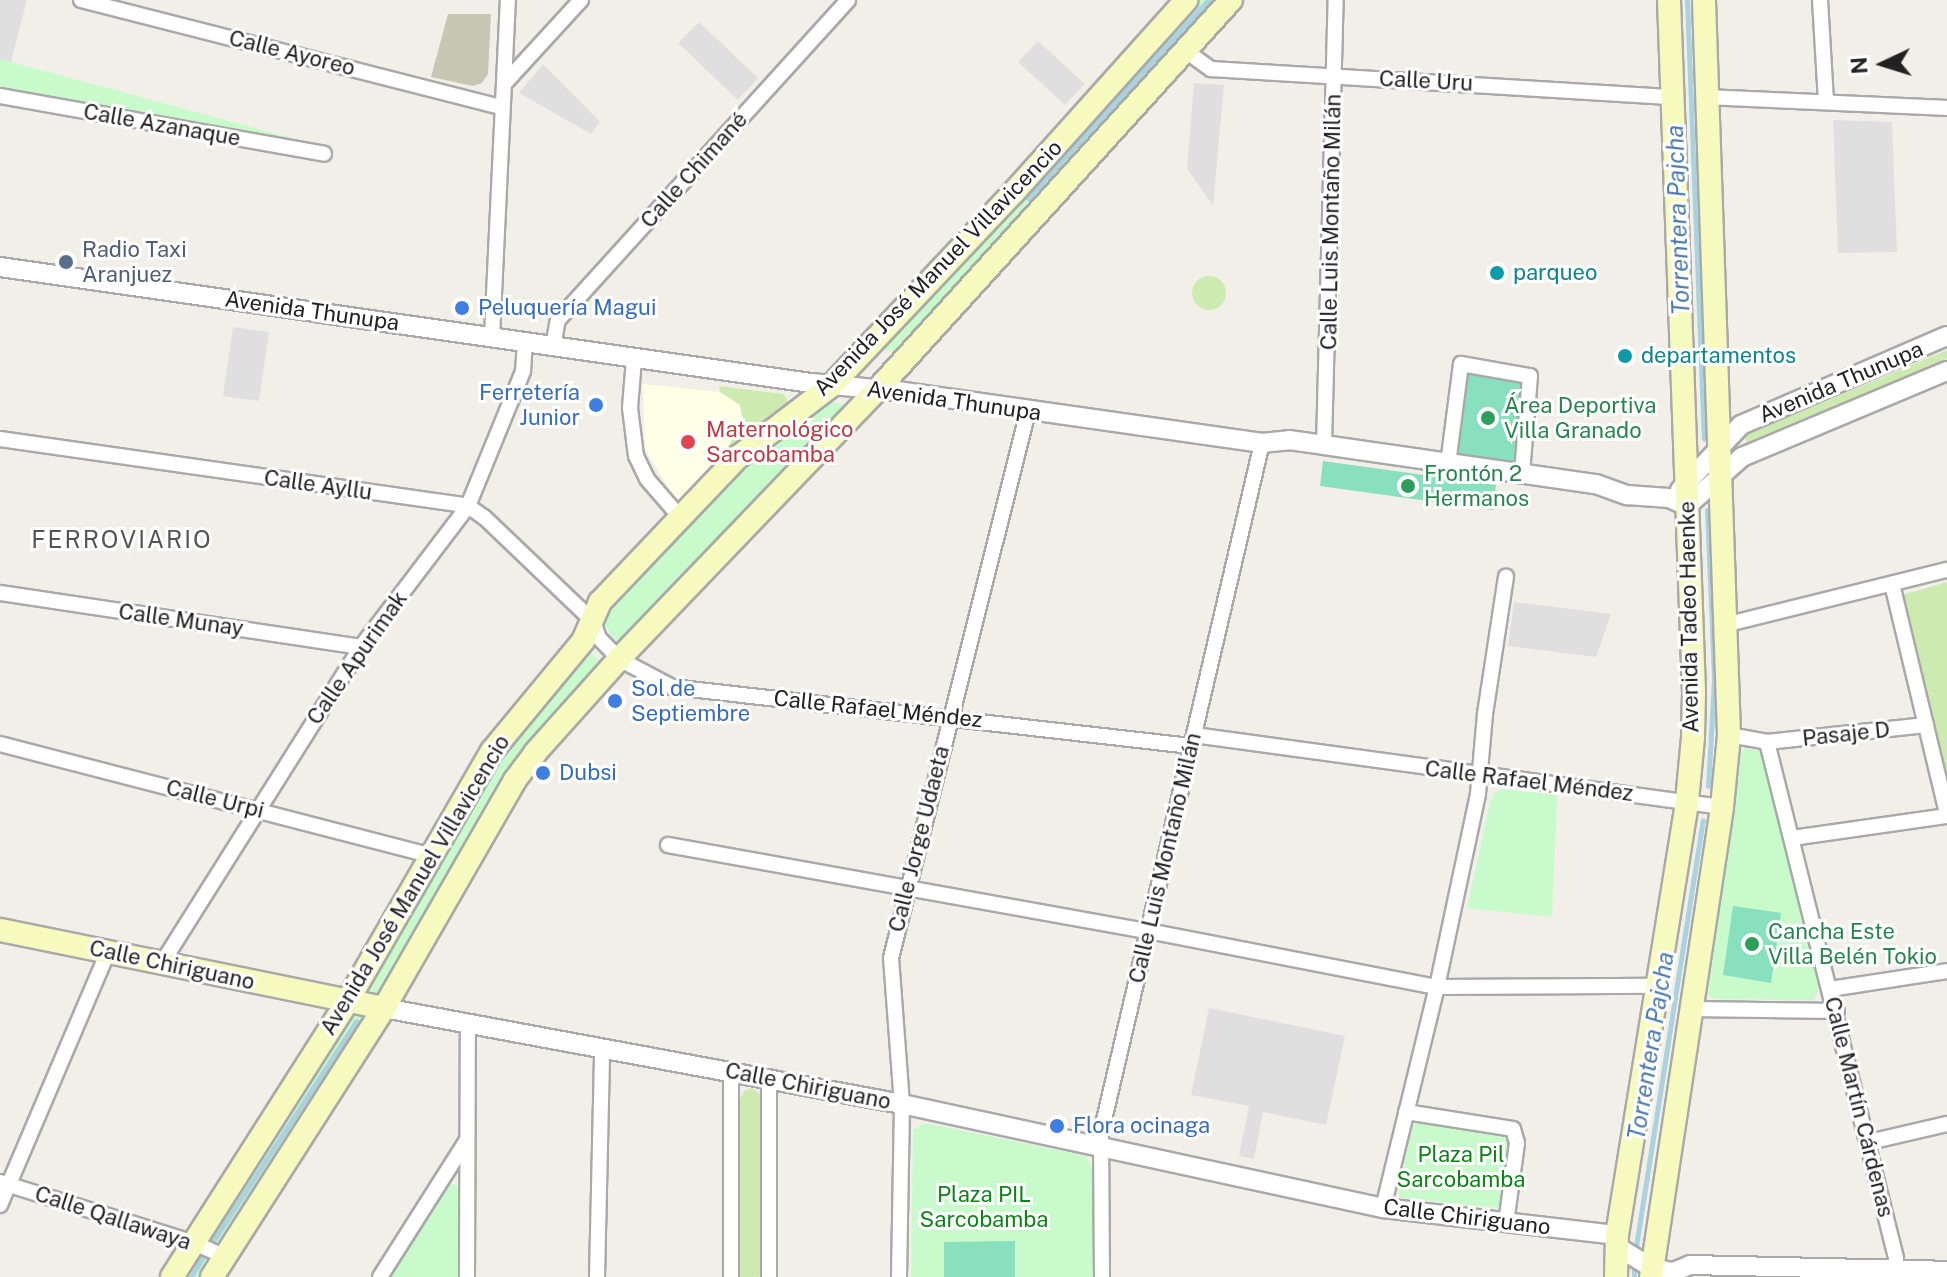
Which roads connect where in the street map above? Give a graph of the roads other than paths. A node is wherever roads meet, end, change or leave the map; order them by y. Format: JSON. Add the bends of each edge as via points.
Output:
{"nodes":[{"id":1,"x":81,"y":0,"type":"edge"},
{"id":2,"x":508,"y":0,"type":"edge"},
{"id":3,"x":581,"y":0,"type":"edge"},
{"id":4,"x":848,"y":0,"type":"edge"},
{"id":5,"x":1186,"y":0,"type":"edge"},
{"id":6,"x":1231,"y":0,"type":"edge"},
{"id":7,"x":1336,"y":0,"type":"edge"},
{"id":8,"x":1669,"y":0,"type":"edge"},
{"id":9,"x":1704,"y":0,"type":"edge"},
{"id":10,"x":1820,"y":0,"type":"edge"},
{"id":11,"x":1186,"y":51,"type":"junction"},
{"id":12,"x":1334,"y":76,"type":"junction"},
{"id":13,"x":504,"y":84,"type":"junction"},
{"id":14,"x":0,"y":96,"type":"edge"},
{"id":15,"x":1673,"y":97,"type":"junction"},
{"id":16,"x":1707,"y":97,"type":"junction"},
{"id":17,"x":1826,"y":102,"type":"junction"},
{"id":18,"x":502,"y":107,"type":"junction"},
{"id":19,"x":1947,"y":108,"type":"edge"},
{"id":20,"x":324,"y":154,"type":"dead end"},
{"id":21,"x":0,"y":267,"type":"edge"},
{"id":22,"x":1947,"y":336,"type":"edge"},
{"id":23,"x":492,"y":337,"type":"junction"},
{"id":24,"x":525,"y":342,"type":"junction"},
{"id":25,"x":553,"y":347,"type":"junction"},
{"id":26,"x":634,"y":359,"type":"junction"},
{"id":27,"x":1947,"y":371,"type":"edge"},
{"id":28,"x":831,"y":386,"type":"junction"},
{"id":29,"x":878,"y":389,"type":"junction"},
{"id":30,"x":1028,"y":411,"type":"junction"},
{"id":31,"x":0,"y":439,"type":"edge"},
{"id":32,"x":1262,"y":443,"type":"junction"},
{"id":33,"x":1324,"y":445,"type":"junction"},
{"id":34,"x":1719,"y":453,"type":"junction"},
{"id":35,"x":1448,"y":464,"type":"junction"},
{"id":36,"x":1522,"y":473,"type":"junction"},
{"id":37,"x":1721,"y":477,"type":"junction"},
{"id":38,"x":1680,"y":497,"type":"junction"},
{"id":39,"x":468,"y":506,"type":"junction"},
{"id":40,"x":679,"y":516,"type":"junction"},
{"id":41,"x":1947,"y":570,"type":"edge"},
{"id":42,"x":1506,"y":577,"type":"dead end"},
{"id":43,"x":1892,"y":584,"type":"junction"},
{"id":44,"x":0,"y":593,"type":"edge"},
{"id":45,"x":593,"y":621,"type":"junction"},
{"id":46,"x":1728,"y":624,"type":"junction"},
{"id":47,"x":361,"y":647,"type":"junction"},
{"id":48,"x":619,"y":659,"type":"junction"},
{"id":49,"x":949,"y":717,"type":"junction"},
{"id":50,"x":1926,"y":725,"type":"junction"},
{"id":51,"x":1729,"y":735,"type":"junction"},
{"id":52,"x":1192,"y":741,"type":"junction"},
{"id":53,"x":1767,"y":742,"type":"junction"},
{"id":54,"x":0,"y":744,"type":"edge"},
{"id":55,"x":1480,"y":776,"type":"junction"},
{"id":56,"x":1691,"y":802,"type":"junction"},
{"id":57,"x":1718,"y":807,"type":"junction"},
{"id":58,"x":256,"y":810,"type":"junction"},
{"id":59,"x":1947,"y":815,"type":"edge"},
{"id":60,"x":1792,"y":838,"type":"junction"},
{"id":61,"x":668,"y":845,"type":"dead end"},
{"id":62,"x":430,"y":855,"type":"junction"},
{"id":63,"x":908,"y":887,"type":"junction"},
{"id":64,"x":0,"y":930,"type":"edge"},
{"id":65,"x":1148,"y":931,"type":"junction"},
{"id":66,"x":108,"y":952,"type":"junction"},
{"id":67,"x":162,"y":963,"type":"junction"},
{"id":68,"x":1947,"y":971,"type":"edge"},
{"id":69,"x":1657,"y":986,"type":"junction"},
{"id":70,"x":1437,"y":987,"type":"junction"},
{"id":71,"x":1830,"y":989,"type":"junction"},
{"id":72,"x":347,"y":1002,"type":"junction"},
{"id":73,"x":384,"y":1008,"type":"junction"},
{"id":74,"x":1690,"y":1009,"type":"junction"},
{"id":75,"x":1837,"y":1011,"type":"junction"},
{"id":76,"x":468,"y":1026,"type":"junction"},
{"id":77,"x":602,"y":1048,"type":"junction"},
{"id":78,"x":731,"y":1072,"type":"junction"},
{"id":79,"x":769,"y":1079,"type":"junction"},
{"id":80,"x":902,"y":1104,"type":"junction"},
{"id":81,"x":1406,"y":1112,"type":"junction"},
{"id":82,"x":1947,"y":1124,"type":"edge"},
{"id":83,"x":467,"y":1140,"type":"junction"},
{"id":84,"x":1869,"y":1142,"type":"junction"},
{"id":85,"x":1099,"y":1147,"type":"junction"},
{"id":86,"x":4,"y":1183,"type":"edge"},
{"id":87,"x":0,"y":1205,"type":"edge"},
{"id":88,"x":1383,"y":1208,"type":"junction"},
{"id":89,"x":1506,"y":1223,"type":"junction"},
{"id":90,"x":192,"y":1242,"type":"junction"},
{"id":91,"x":225,"y":1257,"type":"junction"},
{"id":92,"x":1645,"y":1261,"type":"edge"},
{"id":93,"x":1947,"y":1271,"type":"edge"},
{"id":94,"x":1895,"y":1274,"type":"edge"},
{"id":95,"x":172,"y":1277,"type":"edge"},
{"id":96,"x":212,"y":1277,"type":"edge"},
{"id":97,"x":380,"y":1277,"type":"edge"},
{"id":98,"x":467,"y":1277,"type":"edge"},
{"id":99,"x":597,"y":1277,"type":"edge"},
{"id":100,"x":731,"y":1277,"type":"edge"},
{"id":101,"x":769,"y":1277,"type":"edge"},
{"id":102,"x":899,"y":1277,"type":"edge"},
{"id":103,"x":1102,"y":1277,"type":"edge"},
{"id":104,"x":1616,"y":1277,"type":"edge"}],
"edges":[{"from":1,"to":18,"type":"street","name":"Calle Ayoreo"},
{"from":2,"to":13,"type":"street"},
{"from":3,"to":13,"type":"street"},
{"from":4,"to":25,"type":"street","name":"Calle Chimané","via":[[558,320]]},
{"from":5,"to":28,"type":"main road","name":"Avenida José Manuel Villavicencio"},
{"from":6,"to":11,"type":"main road","name":"Avenida José Manuel Villavicencio"},
{"from":7,"to":12,"type":"street","name":"Calle Luis Montaño Milán"},
{"from":8,"to":15,"type":"main road","name":"Avenida Tadeo Haenke"},
{"from":9,"to":16,"type":"main road","name":"Avenida Tadeo Haenke"},
{"from":10,"to":17,"type":"street"},
{"from":11,"to":12,"type":"street","name":"Calle Uru","via":[[1211,69]]},
{"from":11,"to":29,"type":"main road","name":"Avenida José Manuel Villavicencio"},
{"from":12,"to":15,"type":"street","name":"Calle Uru"},
{"from":12,"to":33,"type":"street","name":"Calle Luis Montaño Milán"},
{"from":13,"to":18,"type":"street"},
{"from":14,"to":20,"type":"street","name":"Calle Azanaque"},
{"from":15,"to":38,"type":"main road","name":"Avenida Tadeo Haenke"},
{"from":16,"to":17,"type":"street"},
{"from":16,"to":34,"type":"main road","name":"Avenida Tadeo Haenke"},
{"from":17,"to":19,"type":"street"},
{"from":18,"to":23,"type":"street"},
{"from":21,"to":23,"type":"street","name":"Avenida Thunupa"},
{"from":22,"to":34,"type":"street","name":"Avenida Thunupa","via":[[1741,425]]},
{"from":23,"to":24,"type":"street","name":"Avenida Thunupa"},
{"from":24,"to":25,"type":"street","name":"Avenida Thunupa"},
{"from":24,"to":39,"type":"street","name":"Calle Apurimak","via":[[523,371]]},
{"from":25,"to":26,"type":"street","name":"Avenida Thunupa"},
{"from":26,"to":28,"type":"street","name":"Avenida Thunupa"},
{"from":26,"to":40,"type":"street","via":[[630,408],[636,456],[647,479]]},
{"from":27,"to":37,"type":"street","name":"Avenida Thunupa","via":[[1742,457]]},
{"from":28,"to":29,"type":"street","name":"Avenida Thunupa"},
{"from":28,"to":40,"type":"main road","name":"Avenida José Manuel Villavicencio","via":[[738,457]]},
{"from":29,"to":30,"type":"street","name":"Avenida Thunupa"},
{"from":29,"to":48,"type":"main road","name":"Avenida José Manuel Villavicencio"},
{"from":30,"to":32,"type":"street","name":"Avenida Thunupa"},
{"from":30,"to":49,"type":"street","name":"Calle Jorge Udaeta"},
{"from":31,"to":39,"type":"street","name":"Calle Ayllu"},
{"from":32,"to":33,"type":"street","name":"Avenida Thunupa"},
{"from":32,"to":52,"type":"street","name":"Calle Luis Montaño Milán"},
{"from":33,"to":35,"type":"street","name":"Avenida Thunupa"},
{"from":34,"to":37,"type":"main road","name":"Avenida Tadeo Haenke"},
{"from":34,"to":38,"type":"street","name":"Avenida Thunupa"},
{"from":35,"to":36,"type":"street","name":"Avenida Thunupa"},
{"from":35,"to":36,"type":"street","via":[[1461,364],[1530,376]]},
{"from":36,"to":38,"type":"street","name":"Avenida Thunupa","via":[[1596,484],[1627,495]]},
{"from":37,"to":38,"type":"street","name":"Avenida Thunupa"},
{"from":37,"to":46,"type":"main road","name":"Avenida Tadeo Haenke"},
{"from":38,"to":56,"type":"main road","name":"Avenida Tadeo Haenke","via":[[1694,692]]},
{"from":39,"to":45,"type":"street"},
{"from":39,"to":47,"type":"street","name":"Calle Apurimak"},
{"from":40,"to":45,"type":"main road","name":"Avenida José Manuel Villavicencio","via":[[600,602]]},
{"from":41,"to":43,"type":"street"},
{"from":42,"to":55,"type":"street"},
{"from":43,"to":46,"type":"street"},
{"from":43,"to":50,"type":"street"},
{"from":44,"to":47,"type":"street","name":"Calle Munay"},
{"from":45,"to":48,"type":"street","name":"Calle Rafael Méndez","via":[[599,638]]},
{"from":45,"to":62,"type":"main road","name":"Avenida José Manuel Villavicencio","via":[[583,641],[492,751]]},
{"from":46,"to":51,"type":"main road","name":"Avenida Tadeo Haenke"},
{"from":47,"to":58,"type":"street","name":"Calle Apurimak"},
{"from":48,"to":49,"type":"street","name":"Calle Rafael Méndez","via":[[672,687]]},
{"from":48,"to":73,"type":"main road","name":"Avenida José Manuel Villavicencio","via":[[515,780]]},
{"from":49,"to":52,"type":"street","name":"Calle Rafael Méndez"},
{"from":49,"to":63,"type":"street","name":"Calle Jorge Udaeta"},
{"from":50,"to":53,"type":"street","name":"Pasaje D"},
{"from":50,"to":59,"type":"street"},
{"from":51,"to":53,"type":"street"},
{"from":51,"to":57,"type":"main road","name":"Avenida Tadeo Haenke"},
{"from":52,"to":55,"type":"street","name":"Calle Rafael Méndez"},
{"from":52,"to":65,"type":"street","name":"Calle Luis Montaño Milán"},
{"from":53,"to":60,"type":"street","name":"Calle Martín Cárdenas"},
{"from":54,"to":58,"type":"street","name":"Calle Urpi"},
{"from":55,"to":56,"type":"street","name":"Calle Rafael Méndez"},
{"from":55,"to":70,"type":"street"},
{"from":56,"to":57,"type":"street","name":"Calle Rafael Méndez"},
{"from":56,"to":69,"type":"main road","name":"Avenida Tadeo Haenke"},
{"from":57,"to":74,"type":"main road","name":"Avenida Tadeo Haenke"},
{"from":58,"to":62,"type":"street","name":"Calle Urpi"},
{"from":58,"to":67,"type":"street","name":"Calle Apurimak"},
{"from":59,"to":60,"type":"street"},
{"from":60,"to":71,"type":"street","name":"Calle Martín Cárdenas"},
{"from":61,"to":63,"type":"street"},
{"from":62,"to":72,"type":"main road","name":"Avenida José Manuel Villavicencio"},
{"from":63,"to":65,"type":"street"},
{"from":63,"to":80,"type":"street","name":"Calle Jorge Udaeta","via":[[891,958]]},
{"from":64,"to":66,"type":"main road","name":"Calle Chiriguano"},
{"from":65,"to":70,"type":"street"},
{"from":65,"to":85,"type":"street","name":"Calle Luis Montaño Milán"},
{"from":66,"to":67,"type":"main road","name":"Calle Chiriguano"},
{"from":66,"to":86,"type":"street"},
{"from":67,"to":72,"type":"main road","name":"Calle Chiriguano"},
{"from":68,"to":71,"type":"street"},
{"from":69,"to":70,"type":"street"},
{"from":69,"to":92,"type":"main road","name":"Avenida Tadeo Haenke"},
{"from":70,"to":81,"type":"street"},
{"from":71,"to":75,"type":"street","name":"Calle Martín Cárdenas"},
{"from":72,"to":73,"type":"main road","name":"Calle Chiriguano"},
{"from":72,"to":90,"type":"main road","name":"Avenida José Manuel Villavicencio"},
{"from":73,"to":76,"type":"street","name":"Calle Chiriguano"},
{"from":73,"to":91,"type":"main road","name":"Avenida José Manuel Villavicencio"},
{"from":74,"to":75,"type":"street"},
{"from":74,"to":92,"type":"main road","name":"Avenida Tadeo Haenke"},
{"from":75,"to":84,"type":"street","name":"Calle Martín Cárdenas"},
{"from":76,"to":77,"type":"street","name":"Calle Chiriguano"},
{"from":76,"to":83,"type":"street"},
{"from":77,"to":78,"type":"street","name":"Calle Chiriguano"},
{"from":77,"to":99,"type":"street"},
{"from":78,"to":79,"type":"street","name":"Calle Chiriguano"},
{"from":78,"to":100,"type":"street"},
{"from":79,"to":80,"type":"street","name":"Calle Chiriguano"},
{"from":79,"to":101,"type":"street"},
{"from":80,"to":85,"type":"street","name":"Calle Chiriguano"},
{"from":80,"to":102,"type":"street","name":"Calle Jorge Udaeta"},
{"from":81,"to":88,"type":"street"},
{"from":81,"to":89,"type":"street","via":[[1513,1129],[1517,1143]]},
{"from":82,"to":84,"type":"street"},
{"from":83,"to":97,"type":"street"},
{"from":83,"to":98,"type":"street"},
{"from":84,"to":94,"type":"street","name":"Calle Martín Cárdenas","via":[[1896,1258]]},
{"from":85,"to":88,"type":"street","name":"Calle Chiriguano"},
{"from":85,"to":103,"type":"street","name":"Calle Luis Montaño Milán"},
{"from":86,"to":87,"type":"street"},
{"from":86,"to":90,"type":"street","name":"Calle Qallawaya"},
{"from":88,"to":89,"type":"street","name":"Calle Chiriguano"},
{"from":89,"to":92,"type":"street","name":"Calle Chiriguano"},
{"from":90,"to":91,"type":"street","name":"Calle Qallawaya"},
{"from":90,"to":95,"type":"main road","name":"Avenida José Manuel Villavicencio"},
{"from":91,"to":96,"type":"main road","name":"Avenida José Manuel Villavicencio"},
{"from":92,"to":94,"type":"street","name":"Calle Chiriguano"},
{"from":92,"to":104,"type":"main road","name":"Avenida Tadeo Haenke"},
{"from":93,"to":94,"type":"street","name":"Calle Chiriguano"}]}
